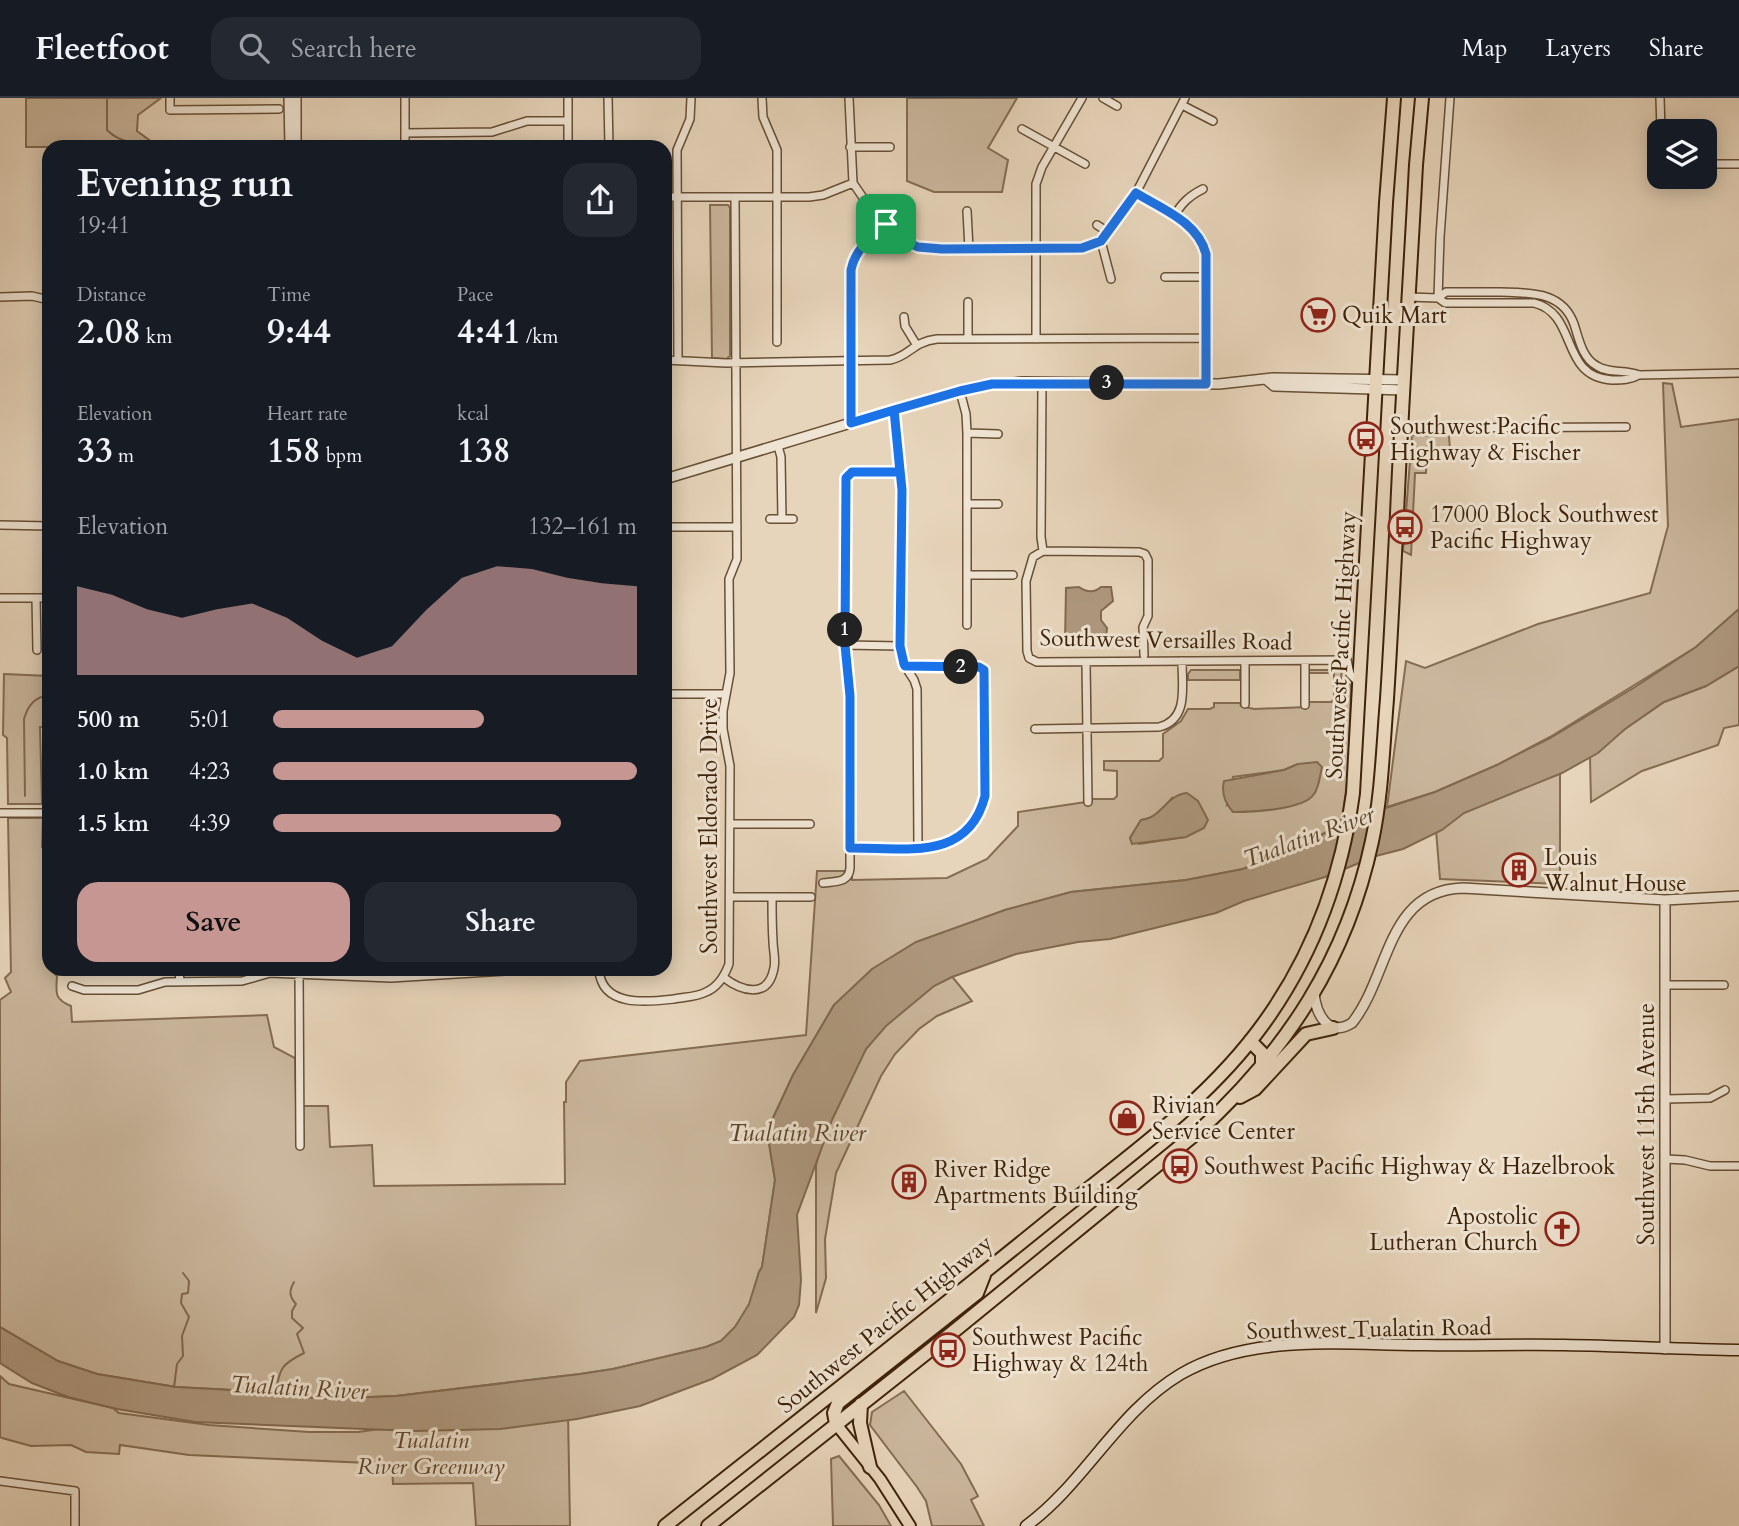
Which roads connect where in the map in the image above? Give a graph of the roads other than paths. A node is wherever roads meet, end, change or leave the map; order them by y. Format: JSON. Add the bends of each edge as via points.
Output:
{"nodes":[{"id":1,"x":170,"y":98,"type":"edge"},
{"id":2,"x":233,"y":98,"type":"edge"},
{"id":3,"x":289,"y":98,"type":"edge"},
{"id":4,"x":296,"y":98,"type":"edge"},
{"id":5,"x":405,"y":98,"type":"edge"},
{"id":6,"x":568,"y":98,"type":"edge"},
{"id":7,"x":608,"y":98,"type":"edge"},
{"id":8,"x":691,"y":98,"type":"edge"},
{"id":9,"x":762,"y":98,"type":"edge"},
{"id":10,"x":849,"y":98,"type":"edge"},
{"id":11,"x":1082,"y":98,"type":"edge"},
{"id":12,"x":1103,"y":98,"type":"edge"},
{"id":13,"x":1394,"y":98,"type":"edge"},
{"id":14,"x":1422,"y":98,"type":"edge"},
{"id":15,"x":1450,"y":98,"type":"edge"},
{"id":16,"x":1660,"y":98,"type":"edge"},
{"id":17,"x":1183,"y":101,"type":"edge"},
{"id":18,"x":1117,"y":106,"type":"dead end"},
{"id":19,"x":279,"y":108,"type":"dead end"},
{"id":20,"x":233,"y":109,"type":"junction"},
{"id":21,"x":1661,"y":119,"type":"edge"},
{"id":22,"x":568,"y":121,"type":"junction"},
{"id":23,"x":1213,"y":121,"type":"dead end"},
{"id":24,"x":1022,"y":129,"type":"dead end"},
{"id":25,"x":405,"y":134,"type":"junction"},
{"id":26,"x":290,"y":140,"type":"edge"},
{"id":27,"x":296,"y":140,"type":"edge"},
{"id":28,"x":405,"y":140,"type":"edge"},
{"id":29,"x":568,"y":140,"type":"edge"},
{"id":30,"x":609,"y":140,"type":"edge"},
{"id":31,"x":850,"y":147,"type":"junction"},
{"id":32,"x":1054,"y":147,"type":"junction"},
{"id":33,"x":890,"y":148,"type":"dead end"},
{"id":34,"x":1085,"y":164,"type":"dead end"},
{"id":35,"x":1717,"y":164,"type":"edge"},
{"id":36,"x":1739,"y":164,"type":"edge"},
{"id":37,"x":853,"y":183,"type":"junction"},
{"id":38,"x":1203,"y":189,"type":"dead end"},
{"id":39,"x":1136,"y":193,"type":"junction"},
{"id":40,"x":672,"y":197,"type":"edge"},
{"id":41,"x":677,"y":197,"type":"junction"},
{"id":42,"x":735,"y":197,"type":"junction"},
{"id":43,"x":777,"y":197,"type":"junction"},
{"id":44,"x":967,"y":211,"type":"dead end"},
{"id":45,"x":1174,"y":216,"type":"junction"},
{"id":46,"x":886,"y":224,"type":"junction"},
{"id":47,"x":1097,"y":225,"type":"dead end"},
{"id":48,"x":1108,"y":232,"type":"junction"},
{"id":49,"x":1101,"y":241,"type":"junction"},
{"id":50,"x":969,"y":248,"type":"junction"},
{"id":51,"x":1036,"y":248,"type":"junction"},
{"id":52,"x":1165,"y":276,"type":"dead end"},
{"id":53,"x":1206,"y":277,"type":"junction"},
{"id":54,"x":1111,"y":279,"type":"dead end"},
{"id":55,"x":0,"y":297,"type":"edge"},
{"id":56,"x":1409,"y":297,"type":"junction"},
{"id":57,"x":42,"y":298,"type":"edge"},
{"id":58,"x":1438,"y":298,"type":"junction"},
{"id":59,"x":968,"y":302,"type":"dead end"},
{"id":60,"x":904,"y":317,"type":"dead end"},
{"id":61,"x":1206,"y":338,"type":"junction"},
{"id":62,"x":968,"y":339,"type":"junction"},
{"id":63,"x":1036,"y":339,"type":"junction"},
{"id":64,"x":777,"y":342,"type":"dead end"},
{"id":65,"x":916,"y":344,"type":"junction"},
{"id":66,"x":672,"y":360,"type":"edge"},
{"id":67,"x":678,"y":360,"type":"junction"},
{"id":68,"x":851,"y":360,"type":"junction"},
{"id":69,"x":736,"y":362,"type":"junction"},
{"id":70,"x":1739,"y":373,"type":"edge"},
{"id":71,"x":1042,"y":383,"type":"junction"},
{"id":72,"x":1206,"y":384,"type":"junction"},
{"id":73,"x":1376,"y":384,"type":"junction"},
{"id":74,"x":1404,"y":385,"type":"junction"},
{"id":75,"x":960,"y":391,"type":"junction"},
{"id":76,"x":894,"y":410,"type":"junction"},
{"id":77,"x":851,"y":423,"type":"junction"},
{"id":78,"x":1626,"y":427,"type":"dead end"},
{"id":79,"x":1402,"y":428,"type":"junction"},
{"id":80,"x":967,"y":433,"type":"junction"},
{"id":81,"x":998,"y":434,"type":"dead end"},
{"id":82,"x":778,"y":446,"type":"junction"},
{"id":83,"x":736,"y":458,"type":"junction"},
{"id":84,"x":900,"y":472,"type":"junction"},
{"id":85,"x":672,"y":477,"type":"edge"},
{"id":86,"x":967,"y":504,"type":"junction"},
{"id":87,"x":998,"y":504,"type":"dead end"},
{"id":88,"x":770,"y":519,"type":"dead end"},
{"id":89,"x":782,"y":519,"type":"junction"},
{"id":90,"x":793,"y":519,"type":"dead end"},
{"id":91,"x":0,"y":525,"type":"edge"},
{"id":92,"x":42,"y":526,"type":"edge"},
{"id":93,"x":672,"y":527,"type":"edge"},
{"id":94,"x":737,"y":527,"type":"junction"},
{"id":95,"x":1043,"y":551,"type":"junction"},
{"id":96,"x":967,"y":575,"type":"junction"},
{"id":97,"x":1013,"y":575,"type":"dead end"},
{"id":98,"x":0,"y":598,"type":"edge"},
{"id":99,"x":36,"y":598,"type":"junction"},
{"id":100,"x":42,"y":598,"type":"edge"},
{"id":101,"x":967,"y":625,"type":"dead end"},
{"id":102,"x":845,"y":645,"type":"junction"},
{"id":103,"x":900,"y":646,"type":"junction"},
{"id":104,"x":37,"y":650,"type":"dead end"},
{"id":105,"x":1144,"y":654,"type":"dead end"},
{"id":106,"x":1245,"y":661,"type":"junction"},
{"id":107,"x":1305,"y":661,"type":"junction"},
{"id":108,"x":1182,"y":662,"type":"junction"},
{"id":109,"x":1086,"y":663,"type":"junction"},
{"id":110,"x":905,"y":666,"type":"junction"},
{"id":111,"x":1360,"y":683,"type":"junction"},
{"id":112,"x":672,"y":694,"type":"edge"},
{"id":113,"x":724,"y":694,"type":"junction"},
{"id":114,"x":1245,"y":704,"type":"dead end"},
{"id":115,"x":1305,"y":705,"type":"dead end"},
{"id":116,"x":1087,"y":728,"type":"junction"},
{"id":117,"x":1035,"y":729,"type":"dead end"},
{"id":118,"x":1088,"y":802,"type":"dead end"},
{"id":119,"x":0,"y":813,"type":"edge"},
{"id":120,"x":42,"y":813,"type":"edge"},
{"id":121,"x":730,"y":824,"type":"junction"},
{"id":122,"x":810,"y":824,"type":"dead end"},
{"id":123,"x":918,"y":847,"type":"junction"},
{"id":124,"x":850,"y":848,"type":"junction"},
{"id":125,"x":823,"y":883,"type":"dead end"},
{"id":126,"x":1739,"y":896,"type":"edge"},
{"id":127,"x":730,"y":897,"type":"junction"},
{"id":128,"x":772,"y":897,"type":"junction"},
{"id":129,"x":811,"y":897,"type":"dead end"},
{"id":130,"x":1665,"y":900,"type":"junction"},
{"id":131,"x":180,"y":976,"type":"edge"},
{"id":132,"x":259,"y":976,"type":"edge"},
{"id":133,"x":299,"y":976,"type":"edge"},
{"id":134,"x":365,"y":976,"type":"edge"},
{"id":135,"x":423,"y":976,"type":"edge"},
{"id":136,"x":600,"y":976,"type":"edge"},
{"id":137,"x":723,"y":977,"type":"junction"},
{"id":138,"x":180,"y":982,"type":"junction"},
{"id":139,"x":1665,"y":985,"type":"junction"},
{"id":140,"x":1724,"y":985,"type":"dead end"},
{"id":141,"x":72,"y":986,"type":"dead end"},
{"id":142,"x":1314,"y":993,"type":"junction"},
{"id":143,"x":1333,"y":1028,"type":"junction"},
{"id":144,"x":1250,"y":1041,"type":"junction"},
{"id":145,"x":1262,"y":1068,"type":"junction"},
{"id":146,"x":1725,"y":1090,"type":"dead end"},
{"id":147,"x":1665,"y":1099,"type":"junction"},
{"id":148,"x":1231,"y":1102,"type":"junction"},
{"id":149,"x":300,"y":1146,"type":"dead end"},
{"id":150,"x":1666,"y":1160,"type":"junction"},
{"id":151,"x":1739,"y":1166,"type":"edge"},
{"id":152,"x":985,"y":1272,"type":"junction"},
{"id":153,"x":1665,"y":1349,"type":"junction"},
{"id":154,"x":1739,"y":1350,"type":"edge"},
{"id":155,"x":861,"y":1404,"type":"junction"},
{"id":156,"x":806,"y":1414,"type":"junction"},
{"id":157,"x":836,"y":1424,"type":"junction"},
{"id":158,"x":870,"y":1467,"type":"junction"},
{"id":159,"x":0,"y":1480,"type":"edge"},
{"id":160,"x":75,"y":1526,"type":"edge"},
{"id":161,"x":665,"y":1526,"type":"edge"},
{"id":162,"x":708,"y":1526,"type":"edge"},
{"id":163,"x":911,"y":1526,"type":"edge"},
{"id":164,"x":1026,"y":1526,"type":"edge"}],
"edges":[{"from":1,"to":20,"type":"street","via":[[170,110]]},
{"from":2,"to":20,"type":"street"},
{"from":3,"to":26,"type":"street"},
{"from":4,"to":27,"type":"street"},
{"from":5,"to":25,"type":"street"},
{"from":6,"to":22,"type":"street"},
{"from":7,"to":30,"type":"street"},
{"from":8,"to":41,"type":"street","via":[[690,120],[677,150]]},
{"from":9,"to":43,"type":"street","via":[[763,117],[777,150]]},
{"from":10,"to":31,"type":"street"},
{"from":11,"to":32,"type":"street"},
{"from":12,"to":18,"type":"street"},
{"from":13,"to":73,"type":"highway","name":"Southwest Pacific Highway"},
{"from":14,"to":56,"type":"highway","name":"Southwest Pacific Highway"},
{"from":15,"to":58,"type":"street"},
{"from":16,"to":21,"type":"street"},
{"from":17,"to":23,"type":"street"},
{"from":17,"to":39,"type":"street"},
{"from":19,"to":20,"type":"street"},
{"from":22,"to":25,"type":"street","via":[[527,121],[492,132]]},
{"from":22,"to":29,"type":"street"},
{"from":24,"to":32,"type":"street"},
{"from":25,"to":28,"type":"street"},
{"from":31,"to":33,"type":"street"},
{"from":31,"to":37,"type":"street"},
{"from":32,"to":34,"type":"street"},
{"from":32,"to":51,"type":"street","via":[[1036,184]]},
{"from":35,"to":36,"type":"street"},
{"from":37,"to":43,"type":"street","via":[[823,195]]},
{"from":37,"to":46,"type":"street"},
{"from":38,"to":45,"type":"street","via":[[1182,203]]},
{"from":39,"to":45,"type":"street"},
{"from":39,"to":48,"type":"street"},
{"from":40,"to":41,"type":"street"},
{"from":41,"to":42,"type":"street"},
{"from":41,"to":67,"type":"street"},
{"from":42,"to":43,"type":"street"},
{"from":42,"to":69,"type":"street","name":"Southwest Eldorado Drive"},
{"from":43,"to":64,"type":"street"},
{"from":44,"to":50,"type":"street"},
{"from":45,"to":53,"type":"street","via":[[1196,231],[1203,242]]},
{"from":46,"to":50,"type":"street","via":[[918,247]]},
{"from":46,"to":68,"type":"street","via":[[853,259]]},
{"from":47,"to":48,"type":"street"},
{"from":48,"to":49,"type":"street"},
{"from":49,"to":51,"type":"street","via":[[1082,248]]},
{"from":49,"to":54,"type":"street"},
{"from":50,"to":51,"type":"street"},
{"from":51,"to":63,"type":"street"},
{"from":52,"to":53,"type":"street"},
{"from":53,"to":61,"type":"street"},
{"from":55,"to":57,"type":"street"},
{"from":56,"to":58,"type":"street"},
{"from":56,"to":74,"type":"highway","name":"Southwest Pacific Highway"},
{"from":58,"to":70,"type":"street","via":[[1446,303],[1544,306],[1558,316],[1585,370],[1608,380]]},
{"from":59,"to":62,"type":"street"},
{"from":60,"to":65,"type":"street"},
{"from":61,"to":63,"type":"street"},
{"from":61,"to":72,"type":"street"},
{"from":62,"to":63,"type":"street"},
{"from":62,"to":65,"type":"street"},
{"from":65,"to":68,"type":"street","via":[[895,359]]},
{"from":66,"to":67,"type":"street"},
{"from":67,"to":69,"type":"street"},
{"from":68,"to":69,"type":"street"},
{"from":68,"to":77,"type":"street"},
{"from":69,"to":83,"type":"street","name":"Southwest Eldorado Drive"},
{"from":71,"to":72,"type":"street"},
{"from":71,"to":75,"type":"street","via":[[992,384]]},
{"from":71,"to":95,"type":"street"},
{"from":72,"to":73,"type":"street","via":[[1267,380],[1274,386]]},
{"from":73,"to":74,"type":"street"},
{"from":73,"to":111,"type":"highway","name":"Southwest Pacific Highway"},
{"from":74,"to":79,"type":"highway","name":"Southwest Pacific Highway"},
{"from":75,"to":76,"type":"street"},
{"from":75,"to":80,"type":"street"},
{"from":76,"to":77,"type":"street"},
{"from":76,"to":84,"type":"street"},
{"from":77,"to":82,"type":"street"},
{"from":78,"to":79,"type":"street"},
{"from":79,"to":142,"type":"highway","name":"Southwest Pacific Highway","via":[[1382,762],[1372,841],[1353,908]]},
{"from":80,"to":81,"type":"street"},
{"from":80,"to":86,"type":"street"},
{"from":82,"to":83,"type":"street"},
{"from":82,"to":89,"type":"street"},
{"from":83,"to":85,"type":"street"},
{"from":83,"to":94,"type":"street","name":"Southwest Eldorado Drive"},
{"from":84,"to":102,"type":"street","via":[[847,475]]},
{"from":84,"to":103,"type":"street"},
{"from":86,"to":87,"type":"street"},
{"from":86,"to":96,"type":"street"},
{"from":88,"to":89,"type":"street"},
{"from":89,"to":90,"type":"street"},
{"from":91,"to":92,"type":"street"},
{"from":93,"to":94,"type":"street"},
{"from":94,"to":113,"type":"street","name":"Southwest Eldorado Drive","via":[[737,559],[729,579],[730,673]]},
{"from":95,"to":105,"type":"street","via":[[1145,554],[1149,616],[1143,627]]},
{"from":95,"to":109,"type":"street","name":"Southwest Versailles Road","via":[[1033,557],[1026,581],[1029,658]]},
{"from":96,"to":97,"type":"street"},
{"from":96,"to":101,"type":"street"},
{"from":98,"to":99,"type":"street"},
{"from":99,"to":100,"type":"street"},
{"from":99,"to":104,"type":"street"},
{"from":102,"to":103,"type":"street"},
{"from":102,"to":124,"type":"street","via":[[850,696]]},
{"from":103,"to":110,"type":"street"},
{"from":106,"to":107,"type":"street","name":"Southwest Versailles Road"},
{"from":106,"to":108,"type":"street","name":"Southwest Versailles Road"},
{"from":106,"to":114,"type":"street"},
{"from":107,"to":111,"type":"street","name":"Southwest Versailles Road","via":[[1347,660],[1350,674]]},
{"from":107,"to":115,"type":"street"},
{"from":108,"to":109,"type":"street","name":"Southwest Versailles Road"},
{"from":108,"to":116,"type":"street","via":[[1181,709],[1169,725]]},
{"from":109,"to":116,"type":"street"},
{"from":110,"to":123,"type":"street","via":[[918,696]]},
{"from":110,"to":123,"type":"street","via":[[984,670],[982,807],[963,836],[936,847]]},
{"from":111,"to":144,"type":"highway","name":"Southwest Pacific Highway","via":[[1352,804],[1334,882],[1283,996]]},
{"from":112,"to":113,"type":"street"},
{"from":113,"to":121,"type":"street","name":"Southwest Eldorado Drive"},
{"from":116,"to":117,"type":"street"},
{"from":116,"to":118,"type":"street"},
{"from":119,"to":120,"type":"street"},
{"from":121,"to":122,"type":"street"},
{"from":121,"to":127,"type":"street","name":"Southwest Eldorado Drive"},
{"from":123,"to":124,"type":"street"},
{"from":124,"to":125,"type":"street","via":[[848,876]]},
{"from":126,"to":130,"type":"street"},
{"from":127,"to":128,"type":"street"},
{"from":127,"to":137,"type":"street","name":"Southwest Eldorado Drive","via":[[730,955]]},
{"from":128,"to":129,"type":"street"},
{"from":128,"to":137,"type":"street","via":[[775,958],[771,978],[750,991]]},
{"from":130,"to":139,"type":"street","name":"Southwest 115th Avenue"},
{"from":130,"to":143,"type":"street","via":[[1463,888],[1433,893],[1404,918],[1356,1018],[1348,1026]]},
{"from":131,"to":138,"type":"street"},
{"from":132,"to":138,"type":"street","via":[[234,982]]},
{"from":133,"to":149,"type":"street"},
{"from":134,"to":135,"type":"street"},
{"from":136,"to":137,"type":"street","name":"Southwest Eldorado Drive","via":[[609,991],[643,1003],[699,995]]},
{"from":138,"to":141,"type":"street","via":[[138,990]]},
{"from":139,"to":140,"type":"street"},
{"from":139,"to":147,"type":"street","name":"Southwest 115th Avenue"},
{"from":142,"to":143,"type":"street","via":[[1318,1014]]},
{"from":142,"to":145,"type":"highway","name":"Southwest Pacific Highway"},
{"from":143,"to":148,"type":"highway","via":[[1307,1034],[1255,1088]]},
{"from":144,"to":145,"type":"highway","via":[[1262,1053]]},
{"from":144,"to":152,"type":"highway","name":"Southwest Pacific Highway","via":[[1185,1110]]},
{"from":145,"to":148,"type":"highway","name":"Southwest Pacific Highway"},
{"from":146,"to":147,"type":"street","via":[[1710,1098]]},
{"from":147,"to":150,"type":"street","name":"Southwest 115th Avenue"},
{"from":148,"to":155,"type":"highway","name":"Southwest Pacific Highway"},
{"from":150,"to":151,"type":"street"},
{"from":150,"to":153,"type":"street","name":"Southwest 115th Avenue"},
{"from":152,"to":156,"type":"highway","name":"Southwest Pacific Highway"},
{"from":152,"to":157,"type":"highway","via":[[977,1293],[838,1403]]},
{"from":153,"to":154,"type":"main road","name":"Southwest Tualatin Road"},
{"from":153,"to":164,"type":"main road","name":"Southwest Tualatin Road","via":[[1320,1345],[1234,1352],[1195,1367],[1154,1393],[1065,1492]]},
{"from":155,"to":157,"type":"highway","name":"Southwest Pacific Highway"},
{"from":155,"to":158,"type":"highway","via":[[860,1423]]},
{"from":156,"to":157,"type":"highway","via":[[821,1414]]},
{"from":156,"to":161,"type":"highway","name":"Southwest Pacific Highway"},
{"from":157,"to":158,"type":"main road"},
{"from":157,"to":162,"type":"highway","name":"Southwest Pacific Highway"},
{"from":158,"to":163,"type":"main road"},
{"from":159,"to":160,"type":"street","via":[[75,1491]]}]}
